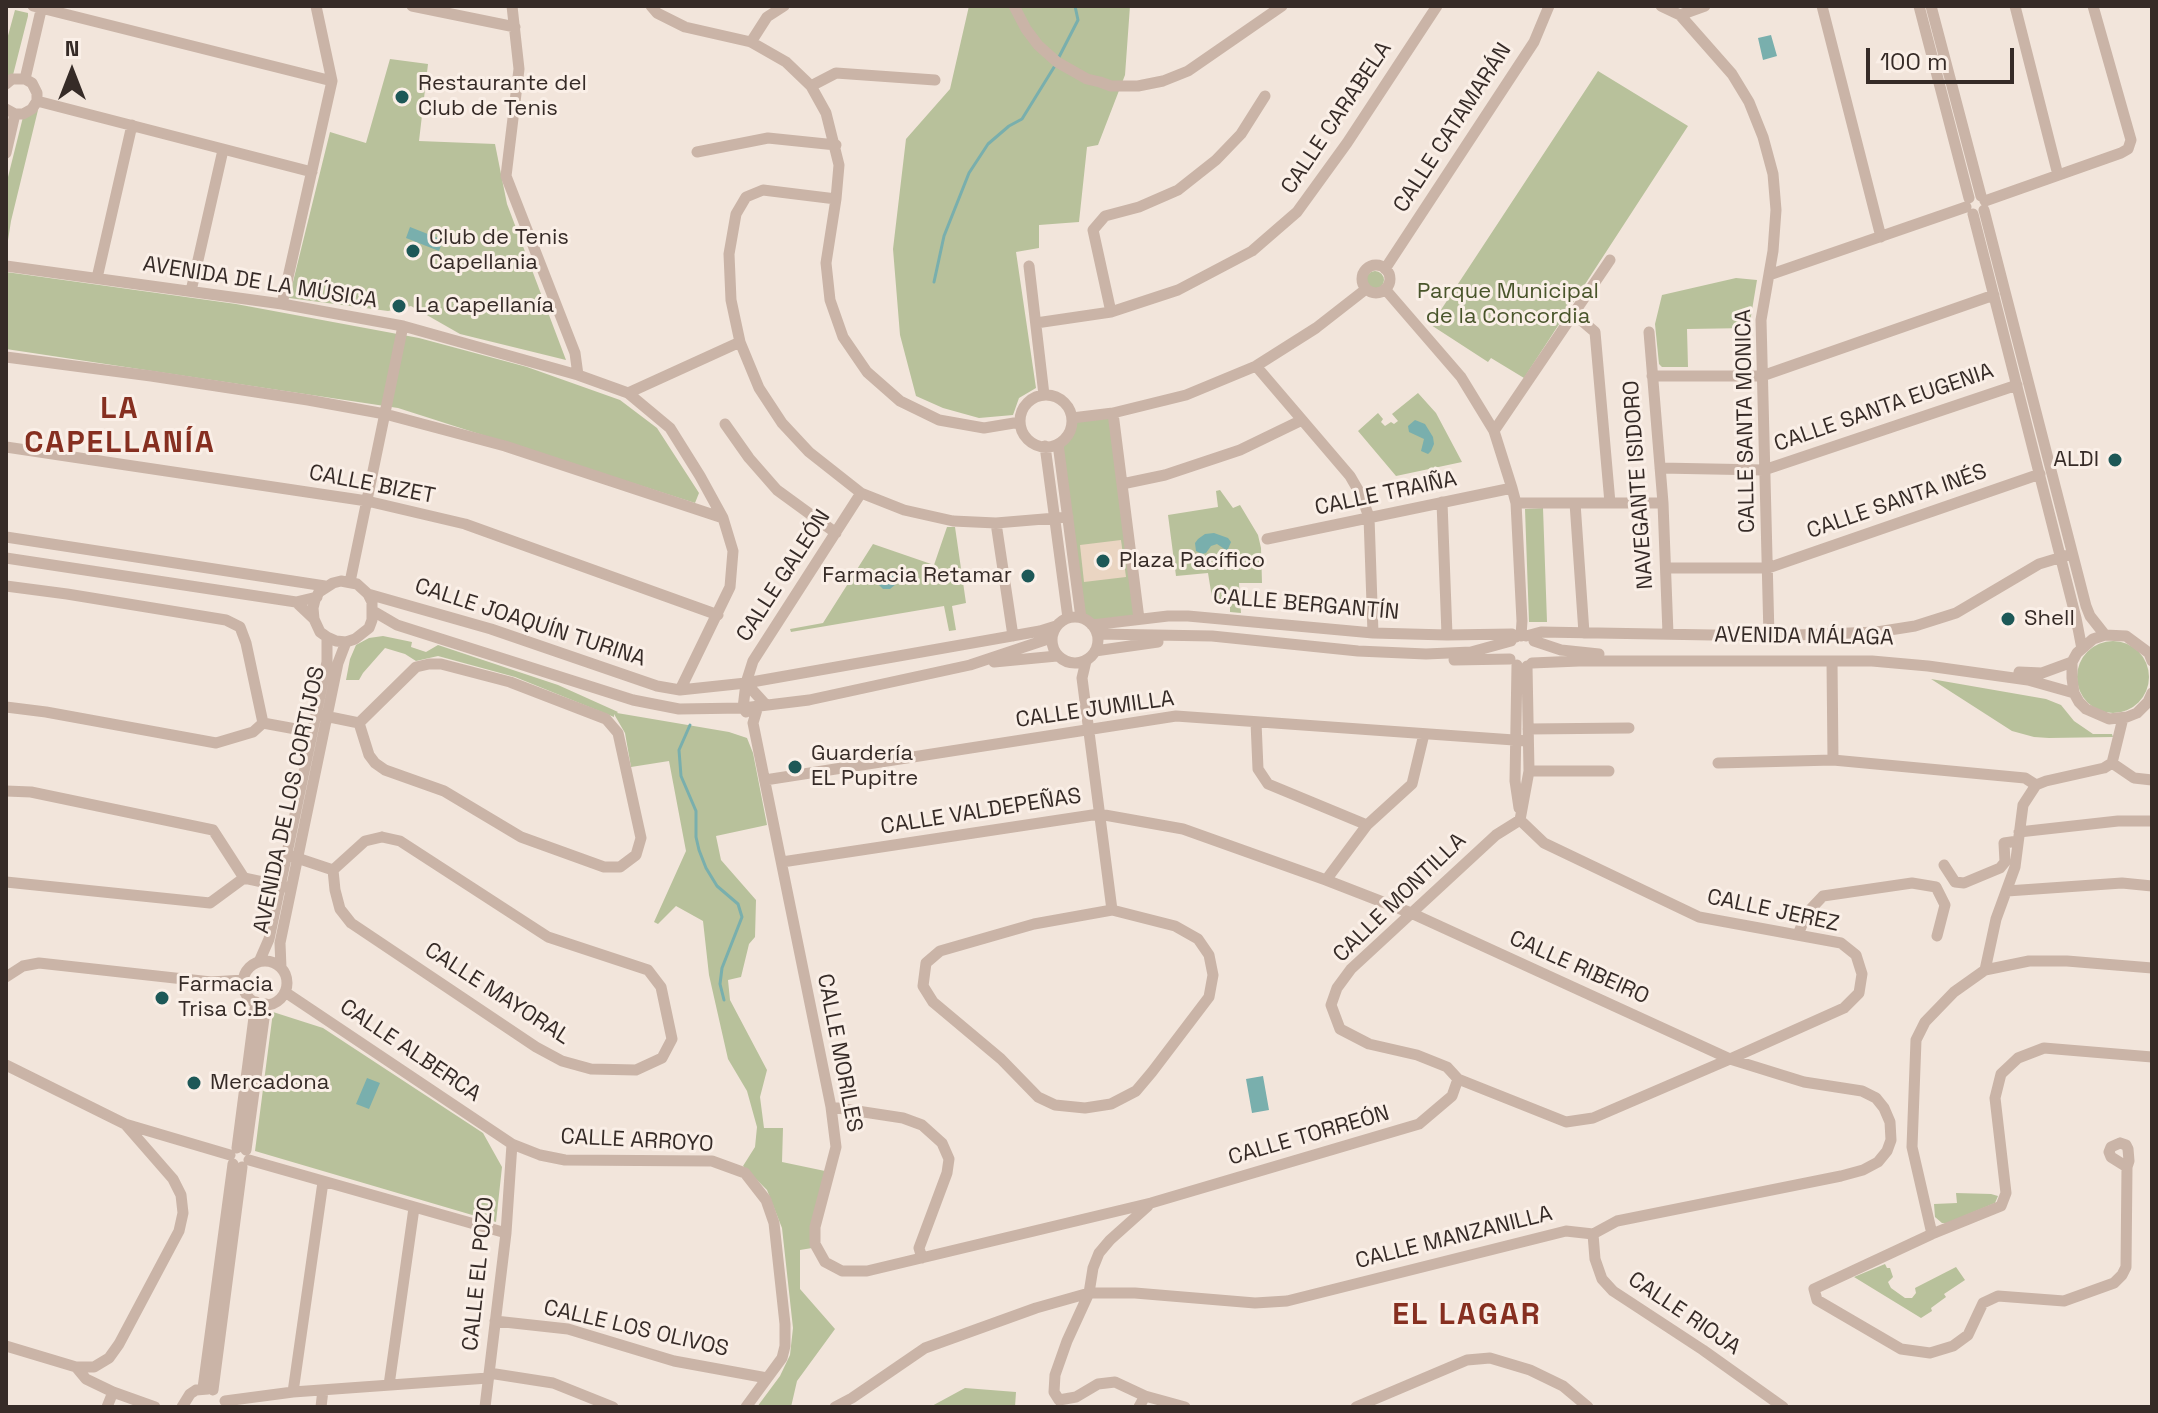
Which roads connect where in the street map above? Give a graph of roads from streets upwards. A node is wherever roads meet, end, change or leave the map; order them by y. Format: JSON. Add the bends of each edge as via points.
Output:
{"nodes":[{"id":1,"x":316,"y":6,"type":"edge"},
{"id":2,"x":412,"y":6,"type":"edge"},
{"id":3,"x":512,"y":6,"type":"edge"},
{"id":4,"x":651,"y":6,"type":"edge"},
{"id":5,"x":784,"y":6,"type":"edge"},
{"id":6,"x":1014,"y":6,"type":"edge"},
{"id":7,"x":1282,"y":6,"type":"edge"},
{"id":8,"x":1437,"y":6,"type":"edge"},
{"id":9,"x":1549,"y":6,"type":"edge"},
{"id":10,"x":1661,"y":6,"type":"edge"},
{"id":11,"x":1705,"y":6,"type":"edge"},
{"id":12,"x":1822,"y":6,"type":"edge"},
{"id":13,"x":1919,"y":6,"type":"edge"},
{"id":14,"x":1931,"y":6,"type":"edge"},
{"id":15,"x":2015,"y":6,"type":"edge"},
{"id":16,"x":2093,"y":6,"type":"edge"},
{"id":17,"x":39,"y":7,"type":"edge"},
{"id":18,"x":1680,"y":15,"type":"junction"},
{"id":19,"x":515,"y":27,"type":"junction"},
{"id":20,"x":751,"y":42,"type":"junction"},
{"id":21,"x":25,"y":79,"type":"junction"},
{"id":22,"x":935,"y":80,"type":"dead end"},
{"id":23,"x":332,"y":81,"type":"junction"},
{"id":24,"x":6,"y":84,"type":"edge"},
{"id":25,"x":811,"y":86,"type":"junction"},
{"id":26,"x":1265,"y":96,"type":"dead end"},
{"id":27,"x":37,"y":101,"type":"junction"},
{"id":28,"x":11,"y":111,"type":"edge"},
{"id":29,"x":132,"y":125,"type":"junction"},
{"id":30,"x":836,"y":145,"type":"junction"},
{"id":31,"x":223,"y":150,"type":"junction"},
{"id":32,"x":697,"y":152,"type":"dead end"},
{"id":33,"x":6,"y":153,"type":"edge"},
{"id":34,"x":312,"y":172,"type":"junction"},
{"id":35,"x":2058,"y":175,"type":"junction"},
{"id":36,"x":836,"y":199,"type":"junction"},
{"id":37,"x":1976,"y":204,"type":"junction"},
{"id":38,"x":1881,"y":237,"type":"junction"},
{"id":39,"x":1610,"y":260,"type":"dead end"},
{"id":40,"x":6,"y":266,"type":"edge"},
{"id":41,"x":1029,"y":266,"type":"dead end"},
{"id":42,"x":1385,"y":269,"type":"junction"},
{"id":43,"x":1769,"y":275,"type":"junction"},
{"id":44,"x":97,"y":278,"type":"junction"},
{"id":45,"x":1366,"y":289,"type":"junction"},
{"id":46,"x":1385,"y":289,"type":"junction"},
{"id":47,"x":191,"y":291,"type":"junction"},
{"id":48,"x":1994,"y":295,"type":"junction"},
{"id":49,"x":282,"y":304,"type":"junction"},
{"id":50,"x":1111,"y":312,"type":"junction"},
{"id":51,"x":1574,"y":314,"type":"junction"},
{"id":52,"x":1036,"y":323,"type":"junction"},
{"id":53,"x":403,"y":326,"type":"junction"},
{"id":54,"x":1649,"y":332,"type":"dead end"},
{"id":55,"x":740,"y":342,"type":"junction"},
{"id":56,"x":6,"y":357,"type":"edge"},
{"id":57,"x":1256,"y":366,"type":"junction"},
{"id":58,"x":578,"y":375,"type":"junction"},
{"id":59,"x":1652,"y":376,"type":"junction"},
{"id":60,"x":1762,"y":376,"type":"junction"},
{"id":61,"x":2017,"y":385,"type":"junction"},
{"id":62,"x":628,"y":393,"type":"junction"},
{"id":63,"x":1044,"y":395,"type":"junction"},
{"id":64,"x":1113,"y":413,"type":"junction"},
{"id":65,"x":385,"y":414,"type":"junction"},
{"id":66,"x":1072,"y":418,"type":"junction"},
{"id":67,"x":1302,"y":420,"type":"junction"},
{"id":68,"x":1020,"y":422,"type":"junction"},
{"id":69,"x":725,"y":424,"type":"dead end"},
{"id":70,"x":1494,"y":431,"type":"junction"},
{"id":71,"x":1058,"y":444,"type":"junction"},
{"id":72,"x":1045,"y":446,"type":"junction"},
{"id":73,"x":6,"y":447,"type":"edge"},
{"id":74,"x":1660,"y":468,"type":"junction"},
{"id":75,"x":1764,"y":470,"type":"junction"},
{"id":76,"x":2040,"y":474,"type":"junction"},
{"id":77,"x":1122,"y":484,"type":"junction"},
{"id":78,"x":1512,"y":488,"type":"junction"},
{"id":79,"x":861,"y":493,"type":"junction"},
{"id":80,"x":367,"y":501,"type":"junction"},
{"id":81,"x":1442,"y":502,"type":"junction"},
{"id":82,"x":1516,"y":503,"type":"junction"},
{"id":83,"x":1575,"y":503,"type":"junction"},
{"id":84,"x":1610,"y":503,"type":"junction"},
{"id":85,"x":1663,"y":503,"type":"junction"},
{"id":86,"x":1068,"y":517,"type":"junction"},
{"id":87,"x":1369,"y":517,"type":"junction"},
{"id":88,"x":723,"y":518,"type":"junction"},
{"id":89,"x":1055,"y":519,"type":"junction"},
{"id":90,"x":996,"y":523,"type":"junction"},
{"id":91,"x":836,"y":533,"type":"junction"},
{"id":92,"x":6,"y":537,"type":"edge"},
{"id":93,"x":1267,"y":539,"type":"dead end"},
{"id":94,"x":2066,"y":555,"type":"junction"},
{"id":95,"x":6,"y":558,"type":"edge"},
{"id":96,"x":1666,"y":568,"type":"junction"},
{"id":97,"x":1768,"y":568,"type":"junction"},
{"id":98,"x":350,"y":582,"type":"junction"},
{"id":99,"x":6,"y":586,"type":"edge"},
{"id":100,"x":325,"y":586,"type":"junction"},
{"id":101,"x":368,"y":594,"type":"junction"},
{"id":102,"x":317,"y":597,"type":"junction"},
{"id":103,"x":296,"y":602,"type":"junction"},
{"id":104,"x":373,"y":611,"type":"junction"},
{"id":105,"x":718,"y":615,"type":"junction"},
{"id":106,"x":1068,"y":618,"type":"junction"},
{"id":107,"x":1081,"y":618,"type":"junction"},
{"id":108,"x":314,"y":619,"type":"junction"},
{"id":109,"x":1139,"y":619,"type":"junction"},
{"id":110,"x":397,"y":625,"type":"junction"},
{"id":111,"x":1095,"y":629,"type":"junction"},
{"id":112,"x":367,"y":630,"type":"junction"},
{"id":113,"x":1054,"y":632,"type":"junction"},
{"id":114,"x":1373,"y":633,"type":"junction"},
{"id":115,"x":1584,"y":633,"type":"junction"},
{"id":116,"x":1668,"y":634,"type":"junction"},
{"id":117,"x":1447,"y":635,"type":"junction"},
{"id":118,"x":2105,"y":635,"type":"junction"},
{"id":119,"x":1013,"y":636,"type":"junction"},
{"id":120,"x":1769,"y":636,"type":"junction"},
{"id":121,"x":327,"y":637,"type":"junction"},
{"id":122,"x":1522,"y":638,"type":"junction"},
{"id":123,"x":346,"y":642,"type":"junction"},
{"id":124,"x":2082,"y":649,"type":"junction"},
{"id":125,"x":1095,"y":651,"type":"junction"},
{"id":126,"x":1057,"y":656,"type":"junction"},
{"id":127,"x":1467,"y":656,"type":"junction"},
{"id":128,"x":1832,"y":661,"type":"junction"},
{"id":129,"x":2152,"y":661,"type":"edge"},
{"id":130,"x":1080,"y":662,"type":"junction"},
{"id":131,"x":2072,"y":662,"type":"junction"},
{"id":132,"x":1521,"y":663,"type":"junction"},
{"id":133,"x":970,"y":665,"type":"junction"},
{"id":134,"x":746,"y":683,"type":"junction"},
{"id":135,"x":680,"y":690,"type":"junction"},
{"id":136,"x":2074,"y":693,"type":"junction"},
{"id":137,"x":2151,"y":699,"type":"edge"},
{"id":138,"x":762,"y":706,"type":"junction"},
{"id":139,"x":6,"y":707,"type":"edge"},
{"id":140,"x":743,"y":708,"type":"junction"},
{"id":141,"x":321,"y":715,"type":"junction"},
{"id":142,"x":2123,"y":718,"type":"junction"},
{"id":143,"x":2109,"y":719,"type":"junction"},
{"id":144,"x":1256,"y":722,"type":"junction"},
{"id":145,"x":263,"y":723,"type":"junction"},
{"id":146,"x":359,"y":723,"type":"junction"},
{"id":147,"x":753,"y":723,"type":"junction"},
{"id":148,"x":1629,"y":728,"type":"dead end"},
{"id":149,"x":1088,"y":731,"type":"junction"},
{"id":150,"x":312,"y":732,"type":"junction"},
{"id":151,"x":2119,"y":733,"type":"junction"},
{"id":152,"x":1424,"y":734,"type":"junction"},
{"id":153,"x":1524,"y":737,"type":"junction"},
{"id":154,"x":1833,"y":760,"type":"junction"},
{"id":155,"x":1718,"y":763,"type":"dead end"},
{"id":156,"x":2112,"y":763,"type":"junction"},
{"id":157,"x":1529,"y":771,"type":"junction"},
{"id":158,"x":1609,"y":771,"type":"dead end"},
{"id":159,"x":765,"y":780,"type":"junction"},
{"id":160,"x":2152,"y":780,"type":"edge"},
{"id":161,"x":2036,"y":785,"type":"junction"},
{"id":162,"x":6,"y":791,"type":"edge"},
{"id":163,"x":1099,"y":814,"type":"junction"},
{"id":164,"x":1520,"y":820,"type":"junction"},
{"id":165,"x":2152,"y":821,"type":"edge"},
{"id":166,"x":1367,"y":825,"type":"junction"},
{"id":167,"x":2018,"y":837,"type":"junction"},
{"id":168,"x":292,"y":856,"type":"junction"},
{"id":169,"x":782,"y":862,"type":"junction"},
{"id":170,"x":1944,"y":865,"type":"dead end"},
{"id":171,"x":333,"y":870,"type":"junction"},
{"id":172,"x":244,"y":878,"type":"junction"},
{"id":173,"x":1326,"y":880,"type":"junction"},
{"id":174,"x":6,"y":882,"type":"edge"},
{"id":175,"x":2152,"y":886,"type":"edge"},
{"id":176,"x":286,"y":887,"type":"junction"},
{"id":177,"x":2007,"y":891,"type":"junction"},
{"id":178,"x":1112,"y":910,"type":"junction"},
{"id":179,"x":1411,"y":913,"type":"junction"},
{"id":180,"x":1798,"y":935,"type":"junction"},
{"id":181,"x":1937,"y":936,"type":"dead end"},
{"id":182,"x":259,"y":962,"type":"junction"},
{"id":183,"x":281,"y":968,"type":"junction"},
{"id":184,"x":2152,"y":968,"type":"edge"},
{"id":185,"x":1985,"y":970,"type":"junction"},
{"id":186,"x":6,"y":977,"type":"edge"},
{"id":187,"x":244,"y":980,"type":"junction"},
{"id":188,"x":285,"y":992,"type":"junction"},
{"id":189,"x":261,"y":1003,"type":"junction"},
{"id":190,"x":2152,"y":1057,"type":"edge"},
{"id":191,"x":1730,"y":1059,"type":"junction"},
{"id":192,"x":6,"y":1065,"type":"edge"},
{"id":193,"x":1458,"y":1079,"type":"junction"},
{"id":194,"x":831,"y":1107,"type":"junction"},
{"id":195,"x":125,"y":1124,"type":"junction"},
{"id":196,"x":512,"y":1144,"type":"junction"},
{"id":197,"x":239,"y":1158,"type":"junction"},
{"id":198,"x":2127,"y":1167,"type":"dead end"},
{"id":199,"x":323,"y":1182,"type":"junction"},
{"id":200,"x":1151,"y":1203,"type":"junction"},
{"id":201,"x":414,"y":1208,"type":"junction"},
{"id":202,"x":506,"y":1233,"type":"junction"},
{"id":203,"x":1593,"y":1234,"type":"junction"},
{"id":204,"x":1932,"y":1234,"type":"junction"},
{"id":205,"x":922,"y":1258,"type":"junction"},
{"id":206,"x":1089,"y":1293,"type":"junction"},
{"id":207,"x":495,"y":1321,"type":"junction"},
{"id":208,"x":6,"y":1346,"type":"edge"},
{"id":209,"x":76,"y":1367,"type":"junction"},
{"id":210,"x":488,"y":1375,"type":"junction"},
{"id":211,"x":767,"y":1378,"type":"junction"},
{"id":212,"x":389,"y":1385,"type":"junction"},
{"id":213,"x":208,"y":1389,"type":"junction"},
{"id":214,"x":323,"y":1390,"type":"junction"},
{"id":215,"x":113,"y":1392,"type":"junction"},
{"id":216,"x":293,"y":1392,"type":"junction"},
{"id":217,"x":590,"y":1402,"type":"edge"},
{"id":218,"x":1142,"y":1402,"type":"edge"},
{"id":219,"x":226,"y":1404,"type":"edge"},
{"id":220,"x":107,"y":1407,"type":"edge"},
{"id":221,"x":155,"y":1407,"type":"edge"},
{"id":222,"x":182,"y":1407,"type":"edge"},
{"id":223,"x":321,"y":1407,"type":"edge"},
{"id":224,"x":485,"y":1407,"type":"edge"},
{"id":225,"x":613,"y":1407,"type":"edge"},
{"id":226,"x":746,"y":1407,"type":"edge"},
{"id":227,"x":835,"y":1407,"type":"edge"},
{"id":228,"x":1185,"y":1407,"type":"edge"},
{"id":229,"x":1356,"y":1407,"type":"edge"},
{"id":230,"x":1588,"y":1407,"type":"edge"},
{"id":231,"x":1783,"y":1407,"type":"edge"}],
"edges":[{"from":1,"to":23,"type":"street"},
{"from":2,"to":19,"type":"street"},
{"from":3,"to":19,"type":"street"},
{"from":4,"to":20,"type":"street","via":[[685,27]]},
{"from":5,"to":20,"type":"street","via":[[767,17]]},
{"from":6,"to":7,"type":"street","via":[[1038,45],[1057,62],[1087,79],[1138,86],[1188,71]]},
{"from":8,"to":50,"type":"street","name":"CALLE CARABELA","via":[[1297,212],[1252,251],[1178,290]]},
{"from":9,"to":42,"type":"street","name":"CALLE CATAMARÁN","via":[[1534,42]]},
{"from":10,"to":18,"type":"street","name":"CALLE SANTA MONICA"},
{"from":11,"to":18,"type":"street"},
{"from":12,"to":38,"type":"street"},
{"from":13,"to":37,"type":"street"},
{"from":14,"to":37,"type":"street"},
{"from":15,"to":35,"type":"street"},
{"from":16,"to":35,"type":"street","via":[[2131,140],[2121,153]]},
{"from":17,"to":21,"type":"street"},
{"from":17,"to":23,"type":"street"},
{"from":18,"to":43,"type":"street","name":"CALLE SANTA MONICA","via":[[1732,74],[1763,137],[1776,210]]},
{"from":19,"to":58,"type":"street","via":[[519,69],[506,176],[575,353]]},
{"from":20,"to":25,"type":"street","via":[[786,62]]},
{"from":21,"to":24,"type":"street"},
{"from":21,"to":27,"type":"street","via":[[32,83]]},
{"from":22,"to":25,"type":"street","via":[[836,73]]},
{"from":23,"to":34,"type":"street"},
{"from":25,"to":30,"type":"street"},
{"from":26,"to":50,"type":"street","via":[[1241,134],[1178,190],[1105,216],[1093,230]]},
{"from":27,"to":28,"type":"street","via":[[23,114]]},
{"from":27,"to":29,"type":"street"},
{"from":28,"to":33,"type":"street"},
{"from":29,"to":31,"type":"street"},
{"from":29,"to":44,"type":"street"},
{"from":30,"to":32,"type":"street","via":[[768,138]]},
{"from":30,"to":36,"type":"street"},
{"from":31,"to":34,"type":"street"},
{"from":31,"to":47,"type":"street"},
{"from":34,"to":49,"type":"street"},
{"from":35,"to":37,"type":"street"},
{"from":36,"to":55,"type":"street","via":[[763,190],[746,197],[736,214],[729,254]]},
{"from":36,"to":68,"type":"street","via":[[826,263],[830,300],[843,337],[867,372],[900,401],[939,420],[984,428]]},
{"from":37,"to":38,"type":"street"},
{"from":37,"to":48,"type":"street"},
{"from":37,"to":94,"type":"street"},
{"from":38,"to":43,"type":"street"},
{"from":39,"to":51,"type":"street"},
{"from":40,"to":44,"type":"street","name":"AVENIDA DE LA MÚSICA"},
{"from":41,"to":52,"type":"street"},
{"from":42,"to":45,"type":"street","via":[[1366,270]]},
{"from":42,"to":46,"type":"street"},
{"from":43,"to":60,"type":"street","name":"CALLE SANTA MONICA","via":[[1761,320]]},
{"from":44,"to":47,"type":"street","name":"AVENIDA DE LA MÚSICA"},
{"from":45,"to":46,"type":"street"},
{"from":45,"to":57,"type":"street"},
{"from":46,"to":70,"type":"street","via":[[1461,377]]},
{"from":47,"to":49,"type":"street","name":"AVENIDA DE LA MÚSICA"},
{"from":48,"to":60,"type":"street"},
{"from":48,"to":61,"type":"street"},
{"from":49,"to":53,"type":"street","name":"AVENIDA DE LA MÚSICA"},
{"from":50,"to":52,"type":"street","name":"CALLE CARABELA"},
{"from":51,"to":70,"type":"street"},
{"from":51,"to":84,"type":"street","via":[[1595,332]]},
{"from":52,"to":63,"type":"street"},
{"from":53,"to":58,"type":"street","name":"AVENIDA DE LA MÚSICA"},
{"from":53,"to":65,"type":"street"},
{"from":54,"to":59,"type":"street","name":"NAVEGANTE ISIDORO"},
{"from":55,"to":62,"type":"street"},
{"from":55,"to":79,"type":"street","via":[[759,388],[782,423]]},
{"from":56,"to":65,"type":"street"},
{"from":57,"to":64,"type":"street","via":[[1186,395]]},
{"from":57,"to":67,"type":"street"},
{"from":58,"to":62,"type":"street","name":"AVENIDA DE LA MÚSICA"},
{"from":59,"to":60,"type":"street"},
{"from":59,"to":74,"type":"street","name":"NAVEGANTE ISIDORO"},
{"from":60,"to":75,"type":"street","name":"CALLE SANTA MONICA"},
{"from":61,"to":75,"type":"street","name":"CALLE SANTA EUGENIA"},
{"from":61,"to":76,"type":"street"},
{"from":62,"to":88,"type":"street","name":"AVENIDA DE LA MÚSICA","via":[[670,428]]},
{"from":63,"to":66,"type":"street","via":[[1066,403]]},
{"from":63,"to":68,"type":"street","via":[[1026,404]]},
{"from":64,"to":66,"type":"street"},
{"from":64,"to":77,"type":"street"},
{"from":65,"to":80,"type":"street"},
{"from":65,"to":88,"type":"street","via":[[505,446]]},
{"from":66,"to":71,"type":"street","via":[[1071,429]]},
{"from":67,"to":77,"type":"street","via":[[1240,450]]},
{"from":67,"to":87,"type":"street","via":[[1350,476]]},
{"from":68,"to":72,"type":"street","via":[[1027,438]]},
{"from":69,"to":91,"type":"street","via":[[777,490]]},
{"from":70,"to":78,"type":"street"},
{"from":71,"to":72,"type":"street"},
{"from":71,"to":86,"type":"street"},
{"from":72,"to":89,"type":"street"},
{"from":73,"to":80,"type":"street","name":"CALLE BIZET"},
{"from":74,"to":75,"type":"street","name":"CALLE SANTA EUGENIA"},
{"from":74,"to":85,"type":"street","name":"NAVEGANTE ISIDORO"},
{"from":75,"to":97,"type":"street","name":"CALLE SANTA MONICA"},
{"from":76,"to":94,"type":"street"},
{"from":76,"to":97,"type":"street","name":"CALLE SANTA INÉS"},
{"from":77,"to":109,"type":"street"},
{"from":78,"to":81,"type":"street","name":"CALLE TRAIÑA"},
{"from":78,"to":82,"type":"street"},
{"from":79,"to":90,"type":"street","via":[[953,521]]},
{"from":79,"to":91,"type":"street","name":"CALLE GALEÓN"},
{"from":80,"to":98,"type":"street"},
{"from":80,"to":105,"type":"street","name":"CALLE BIZET","via":[[465,524]]},
{"from":81,"to":87,"type":"street","name":"CALLE TRAIÑA"},
{"from":81,"to":117,"type":"street"},
{"from":82,"to":83,"type":"street"},
{"from":82,"to":122,"type":"street"},
{"from":83,"to":84,"type":"street"},
{"from":83,"to":115,"type":"street"},
{"from":84,"to":85,"type":"street"},
{"from":85,"to":96,"type":"street","name":"NAVEGANTE ISIDORO"},
{"from":86,"to":89,"type":"street"},
{"from":86,"to":107,"type":"street"},
{"from":87,"to":93,"type":"street","name":"CALLE TRAIÑA"},
{"from":87,"to":114,"type":"street"},
{"from":88,"to":105,"type":"street","name":"AVENIDA DE LA MÚSICA","via":[[733,551],[730,587]]},
{"from":89,"to":90,"type":"street"},
{"from":89,"to":106,"type":"street"},
{"from":90,"to":119,"type":"street"},
{"from":91,"to":134,"type":"street","name":"CALLE GALEÓN","via":[[753,661]]},
{"from":92,"to":100,"type":"street"},
{"from":94,"to":118,"type":"street","via":[[2090,616]]},
{"from":94,"to":120,"type":"street","name":"CALLE BERGANTÍN","via":[[2039,564],[1956,613],[1915,626]]},
{"from":94,"to":124,"type":"street"},
{"from":95,"to":103,"type":"street"},
{"from":96,"to":97,"type":"street","name":"CALLE SANTA INÉS"},
{"from":96,"to":116,"type":"street","name":"NAVEGANTE ISIDORO"},
{"from":97,"to":120,"type":"street","name":"CALLE SANTA MONICA"},
{"from":98,"to":100,"type":"street"},
{"from":98,"to":101,"type":"street"},
{"from":99,"to":145,"type":"street","via":[[226,620],[240,627]]},
{"from":100,"to":102,"type":"street"},
{"from":101,"to":104,"type":"street"},
{"from":101,"to":135,"type":"street","name":"CALLE JOAQUÍN TURINA"},
{"from":102,"to":103,"type":"street"},
{"from":102,"to":108,"type":"street"},
{"from":103,"to":108,"type":"street"},
{"from":104,"to":110,"type":"street"},
{"from":104,"to":112,"type":"street"},
{"from":105,"to":135,"type":"street","name":"AVENIDA DE LA MÚSICA"},
{"from":106,"to":107,"type":"street"},
{"from":106,"to":113,"type":"street"},
{"from":107,"to":111,"type":"street"},
{"from":108,"to":121,"type":"street"},
{"from":109,"to":111,"type":"street","name":"CALLE BERGANTÍN"},
{"from":109,"to":114,"type":"street","name":"CALLE BERGANTÍN","via":[[1188,616]]},
{"from":110,"to":112,"type":"street"},
{"from":110,"to":140,"type":"street","via":[[633,700],[679,709]]},
{"from":111,"to":125,"type":"street"},
{"from":111,"to":127,"type":"street"},
{"from":112,"to":123,"type":"street"},
{"from":113,"to":119,"type":"street"},
{"from":113,"to":126,"type":"street","via":[[1051,644]]},
{"from":113,"to":133,"type":"street"},
{"from":114,"to":117,"type":"street","name":"CALLE BERGANTÍN"},
{"from":115,"to":116,"type":"street","name":"CALLE BERGANTÍN"},
{"from":115,"to":122,"type":"street","name":"CALLE BERGANTÍN","via":[[1541,632]]},
{"from":116,"to":120,"type":"street","name":"CALLE BERGANTÍN"},
{"from":117,"to":122,"type":"street","name":"CALLE BERGANTÍN"},
{"from":118,"to":124,"type":"street"},
{"from":118,"to":129,"type":"street","via":[[2126,636]]},
{"from":119,"to":134,"type":"street"},
{"from":121,"to":123,"type":"street"},
{"from":121,"to":141,"type":"street","name":"AVENIDA DE LOS CORTIJOS"},
{"from":122,"to":127,"type":"street"},
{"from":122,"to":131,"type":"street","name":"AVENIDA MÁLAGA","via":[[1588,653],[1859,655],[2025,673],[2052,671]]},
{"from":122,"to":132,"type":"street","via":[[1508,649]]},
{"from":122,"to":132,"type":"street","via":[[1538,650],[1535,660]]},
{"from":123,"to":141,"type":"street","name":"AVENIDA DE LOS CORTIJOS"},
{"from":124,"to":131,"type":"street"},
{"from":125,"to":127,"type":"street","via":[[1186,641],[1335,655]]},
{"from":125,"to":130,"type":"street"},
{"from":126,"to":130,"type":"street"},
{"from":126,"to":133,"type":"street"},
{"from":127,"to":132,"type":"street","name":"AVENIDA MÁLAGA"},
{"from":128,"to":132,"type":"street","name":"AVENIDA MÁLAGA"},
{"from":128,"to":136,"type":"street","name":"AVENIDA MÁLAGA","via":[[1956,670]]},
{"from":128,"to":154,"type":"street"},
{"from":130,"to":149,"type":"street"},
{"from":131,"to":136,"type":"street"},
{"from":132,"to":153,"type":"street"},
{"from":132,"to":153,"type":"street"},
{"from":133,"to":138,"type":"street"},
{"from":134,"to":135,"type":"street"},
{"from":134,"to":138,"type":"street"},
{"from":134,"to":140,"type":"street","name":"CALLE GALEÓN"},
{"from":136,"to":143,"type":"street","via":[[2086,709]]},
{"from":137,"to":142,"type":"street"},
{"from":138,"to":140,"type":"street"},
{"from":138,"to":147,"type":"street","name":"CALLE MORILES"},
{"from":139,"to":145,"type":"street","via":[[216,743],[253,732]]},
{"from":140,"to":147,"type":"street"},
{"from":141,"to":146,"type":"street"},
{"from":141,"to":150,"type":"street","name":"AVENIDA DE LOS CORTIJOS"},
{"from":141,"to":168,"type":"street","name":"AVENIDA DE LOS CORTIJOS"},
{"from":142,"to":143,"type":"street"},
{"from":142,"to":151,"type":"street"},
{"from":143,"to":151,"type":"street"},
{"from":144,"to":149,"type":"street","name":"CALLE JUMILLA","via":[[1176,716]]},
{"from":144,"to":152,"type":"street","name":"CALLE JUMILLA"},
{"from":144,"to":166,"type":"street","via":[[1258,769],[1268,784]]},
{"from":145,"to":150,"type":"street"},
{"from":146,"to":146,"type":"street","via":[[375,763],[444,791],[521,837],[604,867],[620,867],[636,855],[641,838],[618,733],[606,719],[510,682],[429,664],[416,667]]},
{"from":147,"to":159,"type":"street","name":"CALLE MORILES"},
{"from":148,"to":153,"type":"street","name":"CALLE JUMILLA"},
{"from":149,"to":159,"type":"street","name":"CALLE JUMILLA"},
{"from":149,"to":163,"type":"street"},
{"from":150,"to":168,"type":"street","name":"AVENIDA DE LOS CORTIJOS"},
{"from":151,"to":156,"type":"street"},
{"from":152,"to":153,"type":"street","name":"CALLE JUMILLA"},
{"from":152,"to":166,"type":"street","via":[[1412,784]]},
{"from":153,"to":157,"type":"street"},
{"from":153,"to":164,"type":"street","via":[[1515,781]]},
{"from":154,"to":155,"type":"street"},
{"from":154,"to":161,"type":"street","via":[[2025,778]]},
{"from":156,"to":160,"type":"street","via":[[2134,778]]},
{"from":156,"to":161,"type":"street"},
{"from":157,"to":158,"type":"street"},
{"from":157,"to":164,"type":"street"},
{"from":159,"to":169,"type":"street","name":"CALLE MORILES"},
{"from":161,"to":167,"type":"street","via":[[2023,805]]},
{"from":162,"to":172,"type":"street","via":[[213,830]]},
{"from":163,"to":169,"type":"street","name":"CALLE VALDEPEÑAS"},
{"from":163,"to":173,"type":"street","name":"CALLE VALDEPEÑAS","via":[[1183,829]]},
{"from":163,"to":178,"type":"street"},
{"from":164,"to":179,"type":"street","name":"CALLE MONTILLA","via":[[1496,835]]},
{"from":164,"to":180,"type":"street","name":"CALLE JEREZ","via":[[1544,843],[1699,917]]},
{"from":165,"to":167,"type":"street","via":[[2118,821]]},
{"from":166,"to":173,"type":"street"},
{"from":167,"to":170,"type":"street","via":[[2004,843],[2000,868],[1964,883],[1955,882]]},
{"from":167,"to":177,"type":"street"},
{"from":168,"to":171,"type":"street"},
{"from":168,"to":176,"type":"street","name":"AVENIDA DE LOS CORTIJOS"},
{"from":169,"to":194,"type":"street","name":"CALLE MORILES"},
{"from":171,"to":171,"type":"street","name":"CALLE MAYORAL","via":[[340,909],[351,923],[536,1047],[591,1069],[636,1070],[662,1058],[672,1039],[661,987],[648,970],[548,937],[400,841],[365,841]]},
{"from":172,"to":174,"type":"street","via":[[210,903]]},
{"from":172,"to":176,"type":"street"},
{"from":173,"to":179,"type":"street","name":"CALLE VALDEPEÑAS"},
{"from":175,"to":177,"type":"street","via":[[2122,883]]},
{"from":176,"to":182,"type":"street","name":"AVENIDA DE LOS CORTIJOS"},
{"from":176,"to":183,"type":"street","name":"AVENIDA DE LOS CORTIJOS"},
{"from":177,"to":185,"type":"street"},
{"from":178,"to":178,"type":"street","via":[[1034,924],[940,951],[926,963],[923,986],[933,1002],[1038,1097],[1085,1108],[1111,1104],[1136,1091],[1152,1072],[1209,997],[1213,975],[1198,939],[1175,926]]},
{"from":179,"to":191,"type":"street","name":"CALLE RIBEIRO"},
{"from":179,"to":193,"type":"street","name":"CALLE MONTILLA","via":[[1351,969],[1331,1005],[1340,1029],[1369,1044],[1447,1067]]},
{"from":180,"to":181,"type":"street","via":[[1806,914],[1823,896],[1912,883],[1936,887],[1945,905]]},
{"from":180,"to":191,"type":"street","name":"CALLE JEREZ","via":[[1841,943],[1856,955],[1862,974],[1859,993],[1844,1008]]},
{"from":182,"to":183,"type":"street"},
{"from":182,"to":187,"type":"street"},
{"from":183,"to":188,"type":"street","via":[[287,979]]},
{"from":184,"to":185,"type":"street","via":[[2029,961]]},
{"from":185,"to":204,"type":"street","via":[[1954,992],[1925,1022],[1916,1040],[1912,1147]]},
{"from":186,"to":187,"type":"street","via":[[39,963],[211,982]]},
{"from":187,"to":189,"type":"street","via":[[246,993]]},
{"from":188,"to":189,"type":"street","via":[[277,1001]]},
{"from":188,"to":196,"type":"street","name":"CALLE ALBERCA"},
{"from":189,"to":197,"type":"street"},
{"from":190,"to":204,"type":"street","via":[[2044,1048],[2018,1058],[2001,1074],[1995,1098],[2006,1193],[2001,1206]]},
{"from":191,"to":193,"type":"street","name":"CALLE MONTILLA","via":[[1593,1118],[1566,1122]]},
{"from":191,"to":203,"type":"street","name":"CALLE MANZANILLA","via":[[1876,1098],[1890,1122],[1887,1151],[1863,1170],[1617,1221]]},
{"from":192,"to":195,"type":"street"},
{"from":193,"to":200,"type":"street","name":"CALLE TORREÓN","via":[[1452,1096],[1419,1124]]},
{"from":194,"to":205,"type":"street","via":[[903,1118],[922,1125],[942,1143],[949,1159],[947,1173],[919,1248]]},
{"from":194,"to":205,"type":"street","name":"CALLE MORILES","via":[[836,1147],[815,1227],[815,1244],[825,1262],[842,1271],[867,1271]]},
{"from":195,"to":197,"type":"street"},
{"from":195,"to":209,"type":"street","via":[[173,1179],[183,1213],[179,1231],[119,1344],[94,1367]]},
{"from":196,"to":202,"type":"street","name":"CALLE EL POZO"},
{"from":196,"to":211,"type":"street","name":"CALLE ARROYO","via":[[565,1160],[712,1161],[745,1173],[766,1200],[774,1223],[784,1310],[785,1346]]},
{"from":197,"to":199,"type":"street"},
{"from":197,"to":213,"type":"street"},
{"from":198,"to":204,"type":"street","via":[[2126,1267],[2114,1283],[2064,1301],[1998,1296],[1983,1303],[1968,1335],[1930,1353],[1901,1349],[1817,1300],[1814,1289]]},
{"from":199,"to":201,"type":"street"},
{"from":199,"to":216,"type":"street"},
{"from":200,"to":205,"type":"street","name":"CALLE MORILES"},
{"from":200,"to":206,"type":"street","via":[[1099,1253]]},
{"from":201,"to":202,"type":"street"},
{"from":201,"to":212,"type":"street"},
{"from":202,"to":207,"type":"street","name":"CALLE EL POZO"},
{"from":203,"to":206,"type":"street","name":"CALLE MANZANILLA","via":[[1566,1231],[1287,1301]]},
{"from":203,"to":231,"type":"street","name":"CALLE RIOJA","via":[[1602,1279],[1613,1291]]},
{"from":206,"to":218,"type":"street","via":[[1067,1341],[1054,1392],[1059,1400],[1115,1382]]},
{"from":206,"to":227,"type":"street","name":"CALLE MANZANILLA","via":[[925,1348]]},
{"from":207,"to":210,"type":"street","name":"CALLE EL POZO"},
{"from":207,"to":211,"type":"street","name":"CALLE LOS OLIVOS","via":[[568,1329],[674,1361]]},
{"from":208,"to":209,"type":"street"},
{"from":209,"to":215,"type":"street","via":[[86,1379]]},
{"from":210,"to":212,"type":"street"},
{"from":210,"to":217,"type":"street","via":[[553,1383]]},
{"from":210,"to":224,"type":"street","name":"CALLE EL POZO"},
{"from":211,"to":226,"type":"street","name":"CALLE ARROYO"},
{"from":212,"to":214,"type":"street"},
{"from":213,"to":219,"type":"street"},
{"from":213,"to":222,"type":"street","via":[[190,1394]]},
{"from":214,"to":216,"type":"street"},
{"from":214,"to":223,"type":"street"},
{"from":215,"to":220,"type":"street"},
{"from":215,"to":221,"type":"street"},
{"from":216,"to":219,"type":"street"},
{"from":217,"to":225,"type":"street"},
{"from":218,"to":228,"type":"street"},
{"from":229,"to":230,"type":"street","via":[[1467,1360],[1490,1358],[1563,1386]]}]}
